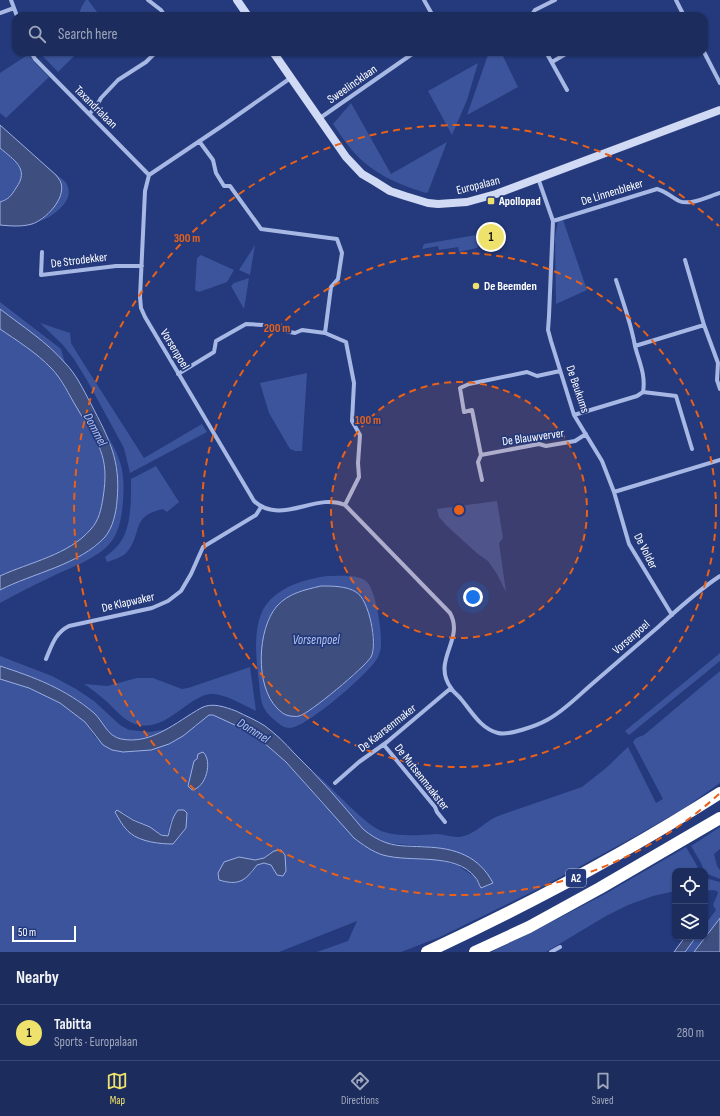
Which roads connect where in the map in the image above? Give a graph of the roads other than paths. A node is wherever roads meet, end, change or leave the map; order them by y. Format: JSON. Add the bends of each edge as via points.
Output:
{"nodes":[{"id":1,"x":11,"y":0,"type":"edge"},
{"id":2,"x":148,"y":0,"type":"edge"},
{"id":3,"x":237,"y":0,"type":"edge"},
{"id":4,"x":424,"y":0,"type":"edge"},
{"id":5,"x":554,"y":0,"type":"edge"},
{"id":6,"x":676,"y":0,"type":"edge"},
{"id":7,"x":14,"y":8,"type":"junction"},
{"id":8,"x":16,"y":12,"type":"edge"},
{"id":9,"x":162,"y":12,"type":"edge"},
{"id":10,"x":245,"y":12,"type":"edge"},
{"id":11,"x":430,"y":12,"type":"edge"},
{"id":12,"x":534,"y":12,"type":"edge"},
{"id":13,"x":682,"y":12,"type":"edge"},
{"id":14,"x":0,"y":13,"type":"edge"},
{"id":15,"x":33,"y":56,"type":"edge"},
{"id":16,"x":152,"y":56,"type":"edge"},
{"id":17,"x":276,"y":56,"type":"edge"},
{"id":18,"x":409,"y":56,"type":"edge"},
{"id":19,"x":548,"y":56,"type":"edge"},
{"id":20,"x":562,"y":56,"type":"edge"},
{"id":21,"x":706,"y":56,"type":"edge"},
{"id":22,"x":552,"y":62,"type":"junction"},
{"id":23,"x":292,"y":77,"type":"junction"},
{"id":24,"x":720,"y":83,"type":"edge"},
{"id":25,"x":567,"y":90,"type":"dead end"},
{"id":26,"x":720,"y":110,"type":"edge"},
{"id":27,"x":89,"y":114,"type":"junction"},
{"id":28,"x":320,"y":118,"type":"junction"},
{"id":29,"x":199,"y":141,"type":"junction"},
{"id":30,"x":148,"y":175,"type":"junction"},
{"id":31,"x":538,"y":178,"type":"junction"},
{"id":32,"x":720,"y":193,"type":"edge"},
{"id":33,"x":553,"y":221,"type":"junction"},
{"id":34,"x":42,"y":252,"type":"dead end"},
{"id":35,"x":685,"y":260,"type":"dead end"},
{"id":36,"x":142,"y":266,"type":"junction"},
{"id":37,"x":616,"y":280,"type":"dead end"},
{"id":38,"x":704,"y":325,"type":"junction"},
{"id":39,"x":325,"y":333,"type":"junction"},
{"id":40,"x":635,"y":346,"type":"junction"},
{"id":41,"x":719,"y":363,"type":"edge"},
{"id":42,"x":560,"y":371,"type":"junction"},
{"id":43,"x":178,"y":374,"type":"junction"},
{"id":44,"x":720,"y":389,"type":"edge"},
{"id":45,"x":643,"y":392,"type":"junction"},
{"id":46,"x":574,"y":415,"type":"junction"},
{"id":47,"x":586,"y":434,"type":"junction"},
{"id":48,"x":692,"y":449,"type":"dead end"},
{"id":49,"x":480,"y":455,"type":"junction"},
{"id":50,"x":720,"y":460,"type":"edge"},
{"id":51,"x":482,"y":480,"type":"dead end"},
{"id":52,"x":614,"y":492,"type":"junction"},
{"id":53,"x":345,"y":505,"type":"junction"},
{"id":54,"x":261,"y":507,"type":"junction"},
{"id":55,"x":720,"y":576,"type":"edge"},
{"id":56,"x":672,"y":615,"type":"junction"},
{"id":57,"x":46,"y":659,"type":"dead end"},
{"id":58,"x":451,"y":688,"type":"junction"},
{"id":59,"x":384,"y":744,"type":"junction"},
{"id":60,"x":335,"y":783,"type":"dead end"},
{"id":61,"x":720,"y":793,"type":"edge"},
{"id":62,"x":720,"y":818,"type":"edge"},
{"id":63,"x":445,"y":822,"type":"dead end"},
{"id":64,"x":560,"y":947,"type":"dead end"},
{"id":65,"x":427,"y":952,"type":"edge"},
{"id":66,"x":475,"y":952,"type":"edge"},
{"id":67,"x":551,"y":952,"type":"edge"}],
"edges":[{"from":1,"to":7,"type":"street"},
{"from":2,"to":9,"type":"street"},
{"from":3,"to":10,"type":"street"},
{"from":4,"to":11,"type":"street"},
{"from":5,"to":12,"type":"street"},
{"from":6,"to":13,"type":"street"},
{"from":7,"to":8,"type":"street"},
{"from":7,"to":14,"type":"street"},
{"from":15,"to":27,"type":"street","name":"Taxandrialaan"},
{"from":16,"to":27,"type":"street","via":[[118,80]]},
{"from":17,"to":23,"type":"street","name":"Europalaan"},
{"from":18,"to":28,"type":"street","name":"Sweelincklaan"},
{"from":19,"to":22,"type":"street"},
{"from":20,"to":22,"type":"street"},
{"from":21,"to":24,"type":"street"},
{"from":22,"to":25,"type":"street"},
{"from":23,"to":28,"type":"street","name":"Europalaan"},
{"from":23,"to":29,"type":"street"},
{"from":26,"to":31,"type":"street","name":"Europalaan"},
{"from":27,"to":30,"type":"street","name":"Taxandrialaan"},
{"from":28,"to":31,"type":"street","name":"Europalaan","via":[[346,157],[362,174],[390,191],[412,199],[438,204],[467,202]]},
{"from":29,"to":30,"type":"street"},
{"from":29,"to":39,"type":"street","via":[[213,160],[216,173],[224,186],[230,186],[261,229],[338,239],[342,253],[338,279],[331,287]]},
{"from":30,"to":36,"type":"street","name":"Vorsenpoel"},
{"from":31,"to":33,"type":"street","name":"De Beukums"},
{"from":32,"to":33,"type":"street","name":"De Linnenbleker","via":[[685,202],[657,189]]},
{"from":33,"to":42,"type":"street","name":"De Beukums","via":[[548,330]]},
{"from":34,"to":36,"type":"street","name":"De Strodekker","via":[[41,275],[116,266]]},
{"from":35,"to":38,"type":"street"},
{"from":36,"to":43,"type":"street","name":"Vorsenpoel","via":[[141,308]]},
{"from":37,"to":40,"type":"street","via":[[634,334]]},
{"from":38,"to":40,"type":"street"},
{"from":38,"to":41,"type":"street"},
{"from":39,"to":43,"type":"street","via":[[302,330],[295,333],[285,331],[280,326],[246,324],[216,341],[214,352]]},
{"from":39,"to":53,"type":"street","via":[[346,342],[354,383],[352,421],[360,435],[360,476]]},
{"from":40,"to":45,"type":"street","via":[[645,382]]},
{"from":41,"to":44,"type":"street","via":[[717,380]]},
{"from":42,"to":46,"type":"street","name":"De Beukums"},
{"from":42,"to":49,"type":"street","via":[[537,376],[527,372],[460,388],[464,412],[472,410]]},
{"from":43,"to":54,"type":"street","name":"Vorsenpoel","via":[[254,501]]},
{"from":45,"to":46,"type":"street"},
{"from":45,"to":48,"type":"street","via":[[676,396]]},
{"from":46,"to":47,"type":"street","name":"De Beukums"},
{"from":47,"to":49,"type":"street","name":"De Blauwverver","via":[[575,441],[546,446],[538,444]]},
{"from":47,"to":52,"type":"street","name":"De Beukums","via":[[602,461]]},
{"from":49,"to":51,"type":"street","via":[[478,462]]},
{"from":50,"to":52,"type":"street"},
{"from":52,"to":56,"type":"street","name":"De Volder","via":[[629,544]]},
{"from":53,"to":54,"type":"street","via":[[331,502],[277,511]]},
{"from":53,"to":58,"type":"street","name":"Vorsenpoel","via":[[450,613],[455,629],[444,664],[444,674]]},
{"from":54,"to":57,"type":"street","name":"De Klapwaker","via":[[256,515],[203,547],[186,584],[172,598],[152,608],[69,626],[56,636]]},
{"from":55,"to":56,"type":"street","name":"Vorsenpoel"},
{"from":56,"to":58,"type":"street","name":"Vorsenpoel","via":[[556,714],[539,724],[510,733],[490,731]]},
{"from":58,"to":59,"type":"street","name":"De Kaarsenmaker"},
{"from":59,"to":60,"type":"street","name":"De Kaarsenmaker"},
{"from":59,"to":63,"type":"street","name":"De Mutsenmaakster"},
{"from":61,"to":65,"type":"highway","number":"A2","via":[[590,871]]},
{"from":62,"to":66,"type":"highway","number":"A2","via":[[594,892]]},
{"from":64,"to":67,"type":"street"}]}
